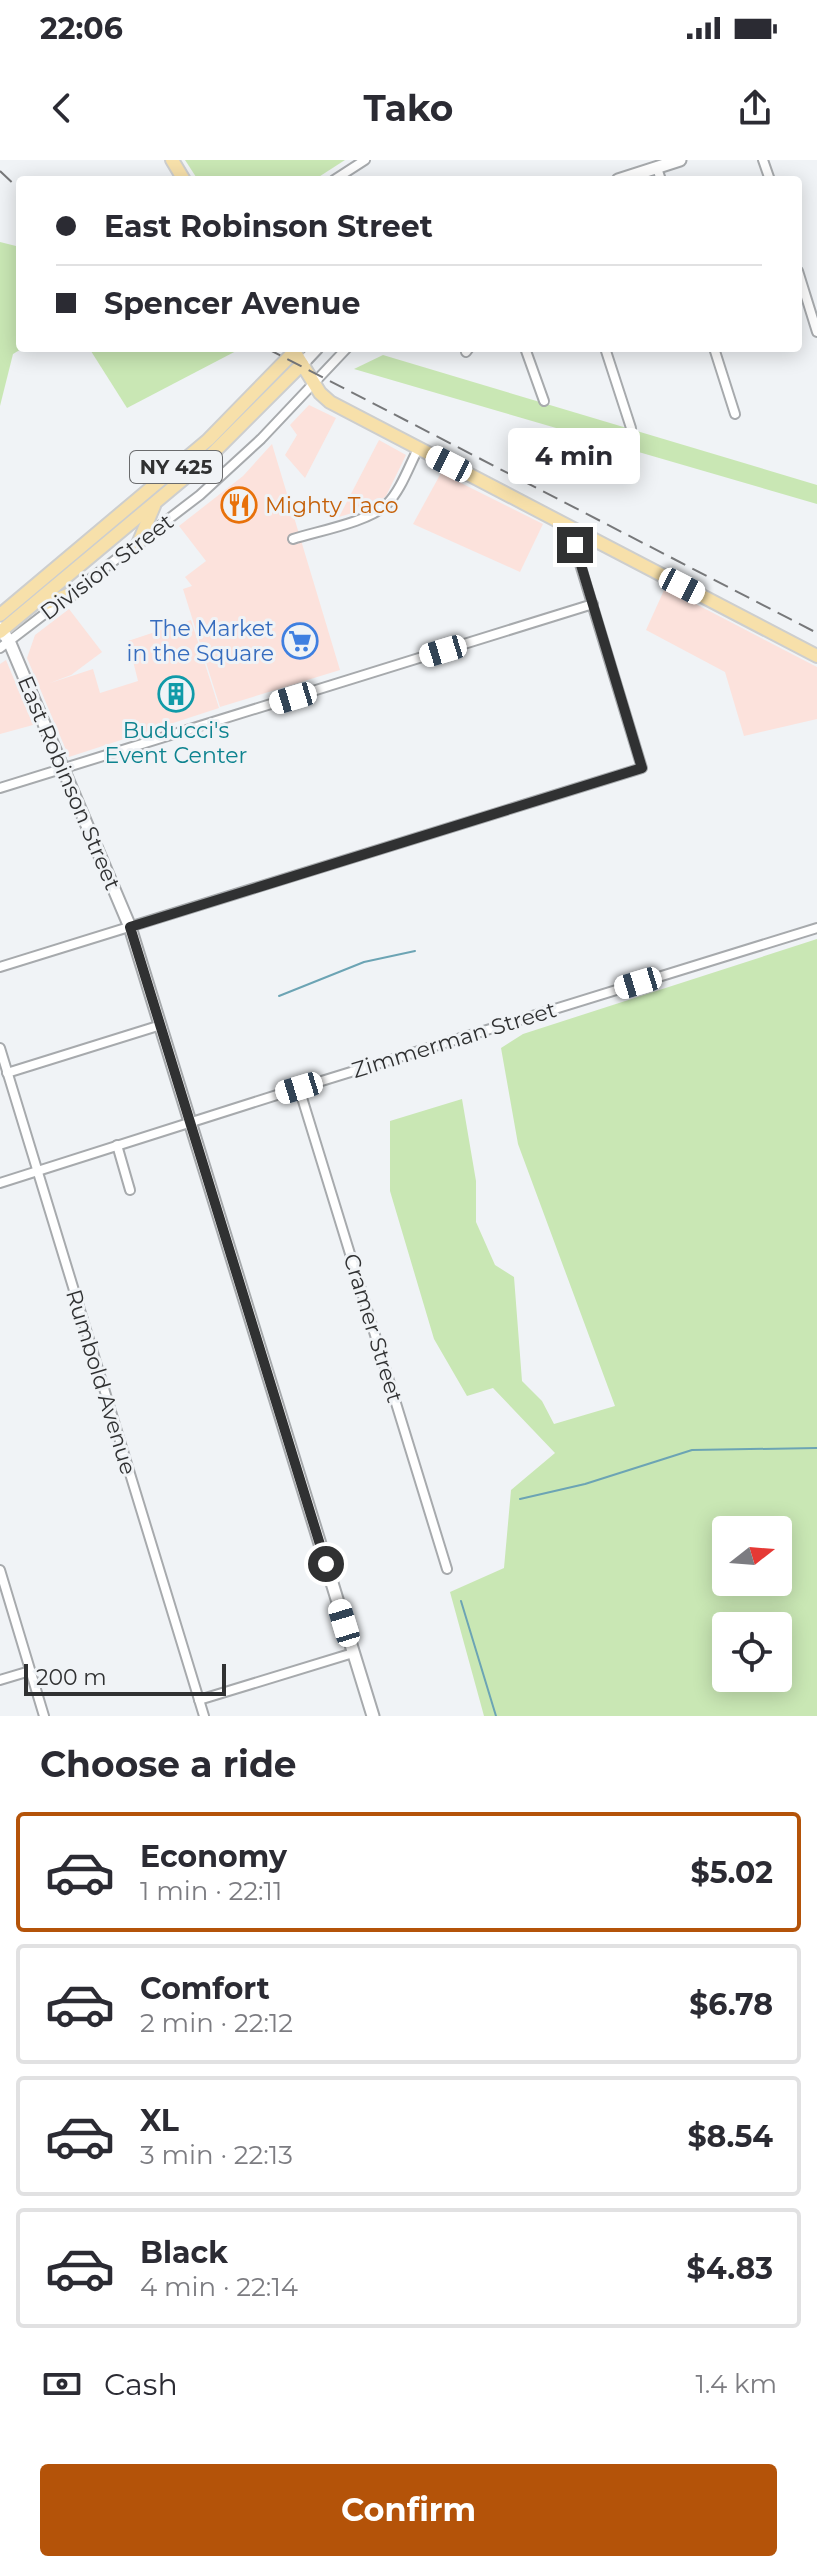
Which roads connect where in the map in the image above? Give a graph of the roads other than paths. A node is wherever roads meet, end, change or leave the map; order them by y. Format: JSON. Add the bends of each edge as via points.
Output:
{"nodes":[{"id":1,"x":365,"y":160,"type":"edge"},
{"id":2,"x":680,"y":160,"type":"edge"},
{"id":3,"x":657,"y":168,"type":"junction"},
{"id":4,"x":340,"y":176,"type":"edge"},
{"id":5,"x":631,"y":176,"type":"edge"},
{"id":6,"x":660,"y":176,"type":"edge"},
{"id":7,"x":802,"y":284,"type":"edge"},
{"id":8,"x":817,"y":332,"type":"edge"},
{"id":9,"x":292,"y":352,"type":"edge"},
{"id":10,"x":296,"y":352,"type":"edge"},
{"id":11,"x":313,"y":352,"type":"edge"},
{"id":12,"x":343,"y":352,"type":"edge"},
{"id":13,"x":526,"y":352,"type":"edge"},
{"id":14,"x":606,"y":352,"type":"edge"},
{"id":15,"x":715,"y":352,"type":"edge"},
{"id":16,"x":302,"y":364,"type":"junction"},
{"id":17,"x":314,"y":384,"type":"junction"},
{"id":18,"x":544,"y":401,"type":"dead end"},
{"id":19,"x":735,"y":414,"type":"dead end"},
{"id":20,"x":631,"y":428,"type":"dead end"},
{"id":21,"x":418,"y":449,"type":"junction"},
{"id":22,"x":156,"y":503,"type":"junction"},
{"id":23,"x":569,"y":528,"type":"junction"},
{"id":24,"x":293,"y":539,"type":"dead end"},
{"id":25,"x":138,"y":544,"type":"junction"},
{"id":26,"x":73,"y":593,"type":"junction"},
{"id":27,"x":593,"y":604,"type":"junction"},
{"id":28,"x":24,"y":614,"type":"junction"},
{"id":29,"x":0,"y":615,"type":"edge"},
{"id":30,"x":2,"y":636,"type":"edge"},
{"id":31,"x":817,"y":656,"type":"edge"},
{"id":32,"x":63,"y":769,"type":"junction"},
{"id":33,"x":0,"y":788,"type":"edge"},
{"id":34,"x":130,"y":927,"type":"junction"},
{"id":35,"x":817,"y":928,"type":"edge"},
{"id":36,"x":0,"y":967,"type":"edge"},
{"id":37,"x":161,"y":1025,"type":"junction"},
{"id":38,"x":0,"y":1048,"type":"edge"},
{"id":39,"x":7,"y":1073,"type":"junction"},
{"id":40,"x":299,"y":1088,"type":"junction"},
{"id":41,"x":13,"y":1095,"type":"junction"},
{"id":42,"x":0,"y":1098,"type":"edge"},
{"id":43,"x":190,"y":1122,"type":"junction"},
{"id":44,"x":117,"y":1145,"type":"junction"},
{"id":45,"x":37,"y":1171,"type":"junction"},
{"id":46,"x":0,"y":1183,"type":"edge"},
{"id":47,"x":130,"y":1190,"type":"dead end"},
{"id":48,"x":447,"y":1569,"type":"dead end"},
{"id":49,"x":0,"y":1570,"type":"edge"},
{"id":50,"x":353,"y":1653,"type":"junction"},
{"id":51,"x":30,"y":1671,"type":"junction"},
{"id":52,"x":0,"y":1680,"type":"edge"},
{"id":53,"x":199,"y":1700,"type":"junction"},
{"id":54,"x":44,"y":1716,"type":"edge"},
{"id":55,"x":204,"y":1716,"type":"edge"},
{"id":56,"x":373,"y":1716,"type":"edge"}],
"edges":[{"from":1,"to":4,"type":"street"},
{"from":2,"to":3,"type":"street"},
{"from":3,"to":5,"type":"street"},
{"from":3,"to":6,"type":"street"},
{"from":7,"to":8,"type":"street"},
{"from":9,"to":29,"type":"main road","number":"NY 425","via":[[208,440]]},
{"from":10,"to":16,"type":"main road","number":"NY 425"},
{"from":11,"to":16,"type":"street"},
{"from":12,"to":17,"type":"street","name":"Division Street"},
{"from":13,"to":18,"type":"street"},
{"from":14,"to":20,"type":"street"},
{"from":15,"to":19,"type":"street"},
{"from":16,"to":17,"type":"main road","number":"NY 425"},
{"from":16,"to":22,"type":"main road","number":"NY 425"},
{"from":17,"to":21,"type":"main road","number":"NY 425","via":[[330,402]]},
{"from":17,"to":25,"type":"street","name":"Division Street","via":[[226,473]]},
{"from":21,"to":23,"type":"main road","number":"NY 425"},
{"from":21,"to":24,"type":"street","via":[[383,507]]},
{"from":22,"to":25,"type":"main road"},
{"from":22,"to":28,"type":"main road","number":"NY 425"},
{"from":23,"to":27,"type":"street"},
{"from":23,"to":31,"type":"main road","number":"NY 425"},
{"from":25,"to":26,"type":"street","name":"Division Street"},
{"from":26,"to":28,"type":"main road"},
{"from":26,"to":30,"type":"street","name":"Division Street"},
{"from":27,"to":32,"type":"street"},
{"from":27,"to":34,"type":"street","via":[[642,768]]},
{"from":28,"to":30,"type":"main road","number":"NY 425"},
{"from":30,"to":32,"type":"street","name":"East Robinson Street"},
{"from":32,"to":33,"type":"street"},
{"from":32,"to":34,"type":"street","name":"East Robinson Street"},
{"from":34,"to":36,"type":"street"},
{"from":34,"to":37,"type":"street","name":"East Robinson Street"},
{"from":35,"to":40,"type":"street","name":"Zimmerman Street"},
{"from":37,"to":39,"type":"street"},
{"from":37,"to":43,"type":"street","name":"East Robinson Street"},
{"from":38,"to":39,"type":"street","name":"Rumbold Avenue"},
{"from":39,"to":41,"type":"street","name":"Rumbold Avenue"},
{"from":40,"to":43,"type":"street","name":"Zimmerman Street"},
{"from":40,"to":48,"type":"street","name":"Cramer Street"},
{"from":41,"to":42,"type":"street"},
{"from":41,"to":45,"type":"street","name":"Rumbold Avenue"},
{"from":43,"to":44,"type":"street","name":"Zimmerman Street"},
{"from":43,"to":50,"type":"street","name":"East Robinson Street"},
{"from":44,"to":45,"type":"street","name":"Zimmerman Street"},
{"from":44,"to":47,"type":"street"},
{"from":45,"to":46,"type":"street","name":"Zimmerman Street"},
{"from":45,"to":53,"type":"street","name":"Rumbold Avenue"},
{"from":49,"to":51,"type":"street"},
{"from":50,"to":53,"type":"street"},
{"from":50,"to":56,"type":"street","name":"East Robinson Street"},
{"from":51,"to":52,"type":"street"},
{"from":51,"to":54,"type":"street"},
{"from":53,"to":55,"type":"street","name":"Rumbold Avenue"}]}
